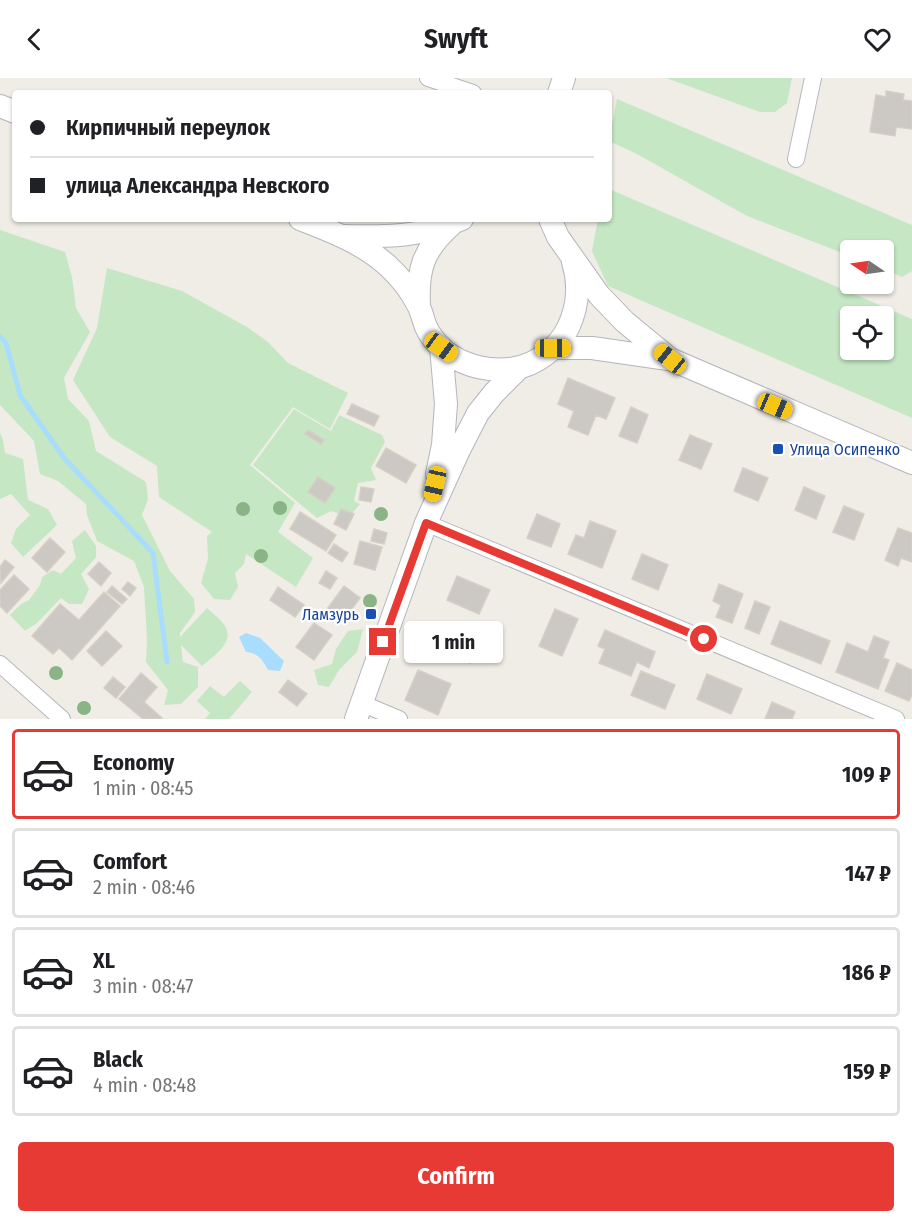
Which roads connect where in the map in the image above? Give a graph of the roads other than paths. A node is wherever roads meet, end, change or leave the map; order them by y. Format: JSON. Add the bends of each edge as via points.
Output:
{"nodes":[{"id":1,"x":428,"y":78,"type":"edge"},
{"id":2,"x":813,"y":78,"type":"edge"},
{"id":3,"x":464,"y":90,"type":"edge"},
{"id":4,"x":796,"y":159,"type":"dead end"},
{"id":5,"x":308,"y":222,"type":"edge"},
{"id":6,"x":455,"y":222,"type":"edge"},
{"id":7,"x":457,"y":222,"type":"edge"},
{"id":8,"x":540,"y":222,"type":"edge"},
{"id":9,"x":344,"y":236,"type":"junction"},
{"id":10,"x":559,"y":237,"type":"edge"},
{"id":11,"x":419,"y":306,"type":"junction"},
{"id":12,"x":441,"y":347,"type":"junction"},
{"id":13,"x":553,"y":348,"type":"junction"},
{"id":14,"x":670,"y":359,"type":"junction"},
{"id":15,"x":520,"y":367,"type":"junction"},
{"id":16,"x":912,"y":464,"type":"edge"},
{"id":17,"x":426,"y":523,"type":"junction"},
{"id":18,"x":0,"y":664,"type":"edge"},
{"id":19,"x":359,"y":711,"type":"edge"},
{"id":20,"x":62,"y":719,"type":"edge"},
{"id":21,"x":399,"y":719,"type":"edge"},
{"id":22,"x":896,"y":719,"type":"edge"}],
"edges":[{"from":1,"to":3,"type":"street"},
{"from":2,"to":4,"type":"street"},
{"from":5,"to":9,"type":"main road"},
{"from":6,"to":9,"type":"main road","via":[[393,237]]},
{"from":7,"to":11,"type":"main road","via":[[435,239],[423,260]]},
{"from":8,"to":10,"type":"main road"},
{"from":9,"to":11,"type":"main road","via":[[387,265]]},
{"from":10,"to":13,"type":"main road","via":[[577,274],[578,295],[574,316]]},
{"from":10,"to":14,"type":"main road","via":[[599,295]]},
{"from":11,"to":12,"type":"main road","via":[[427,328]]},
{"from":12,"to":15,"type":"main road","via":[[460,361],[482,369]]},
{"from":12,"to":17,"type":"main road","via":[[446,404],[443,445]]},
{"from":13,"to":14,"type":"main road","via":[[592,348]]},
{"from":13,"to":15,"type":"main road"},
{"from":14,"to":16,"type":"main road"},
{"from":15,"to":17,"type":"main road","via":[[478,413]]},
{"from":17,"to":19,"type":"main road"},
{"from":17,"to":22,"type":"street"},
{"from":18,"to":20,"type":"street"},
{"from":19,"to":21,"type":"street"}]}
